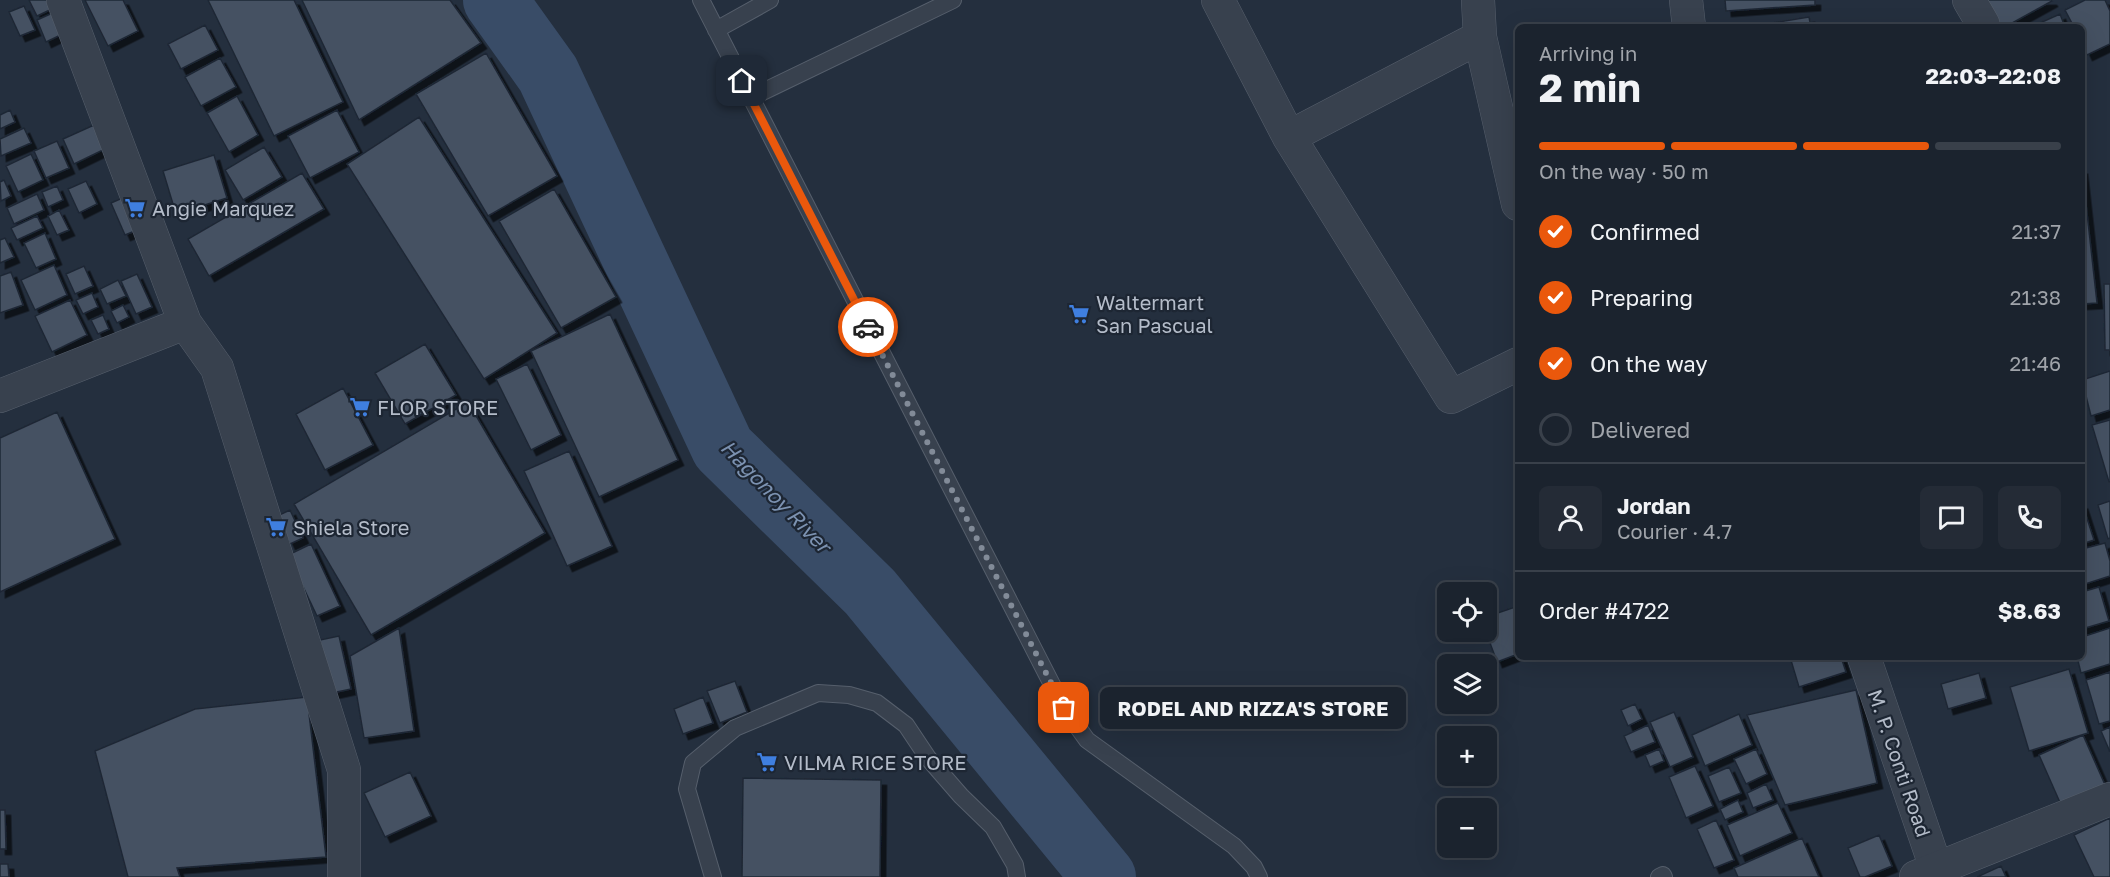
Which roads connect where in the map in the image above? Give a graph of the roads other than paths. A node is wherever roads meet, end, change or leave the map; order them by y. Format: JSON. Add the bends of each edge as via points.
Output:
{"nodes":[{"id":1,"x":63,"y":0,"type":"edge"},
{"id":2,"x":701,"y":0,"type":"edge"},
{"id":3,"x":770,"y":0,"type":"edge"},
{"id":4,"x":953,"y":0,"type":"edge"},
{"id":5,"x":1218,"y":0,"type":"edge"},
{"id":6,"x":1478,"y":0,"type":"edge"},
{"id":7,"x":1686,"y":0,"type":"edge"},
{"id":8,"x":1689,"y":24,"type":"edge"},
{"id":9,"x":716,"y":30,"type":"junction"},
{"id":10,"x":1480,"y":37,"type":"junction"},
{"id":11,"x":750,"y":98,"type":"junction"},
{"id":12,"x":1289,"y":137,"type":"junction"},
{"id":13,"x":1515,"y":191,"type":"edge"},
{"id":14,"x":185,"y":323,"type":"junction"},
{"id":15,"x":1515,"y":366,"type":"edge"},
{"id":16,"x":0,"y":396,"type":"edge"},
{"id":17,"x":1865,"y":660,"type":"edge"},
{"id":18,"x":2110,"y":799,"type":"edge"},
{"id":19,"x":1926,"y":873,"type":"edge"},
{"id":20,"x":344,"y":877,"type":"edge"},
{"id":21,"x":713,"y":877,"type":"edge"},
{"id":22,"x":1017,"y":877,"type":"edge"},
{"id":23,"x":1259,"y":877,"type":"edge"},
{"id":24,"x":1659,"y":877,"type":"edge"},
{"id":25,"x":1664,"y":877,"type":"edge"}],
"edges":[{"from":1,"to":14,"type":"street"},
{"from":2,"to":9,"type":"lane"},
{"from":3,"to":9,"type":"lane"},
{"from":4,"to":11,"type":"lane"},
{"from":5,"to":12,"type":"street"},
{"from":6,"to":10,"type":"street"},
{"from":7,"to":8,"type":"street"},
{"from":9,"to":11,"type":"lane"},
{"from":10,"to":12,"type":"street"},
{"from":10,"to":13,"type":"street"},
{"from":11,"to":23,"type":"lane","via":[[1064,708],[1087,740],[1234,846]]},
{"from":12,"to":15,"type":"street","via":[[1451,398]]},
{"from":14,"to":16,"type":"street"},
{"from":14,"to":20,"type":"street","via":[[217,368],[344,770]]},
{"from":17,"to":19,"type":"street","name":"M. P. Conti Road"},
{"from":18,"to":19,"type":"street"},
{"from":21,"to":22,"type":"lane","via":[[687,789],[693,763],[735,728],[818,693],[849,695],[877,703],[906,725],[928,758],[993,827],[1015,865]]},
{"from":24,"to":25,"type":"lane"}]}
